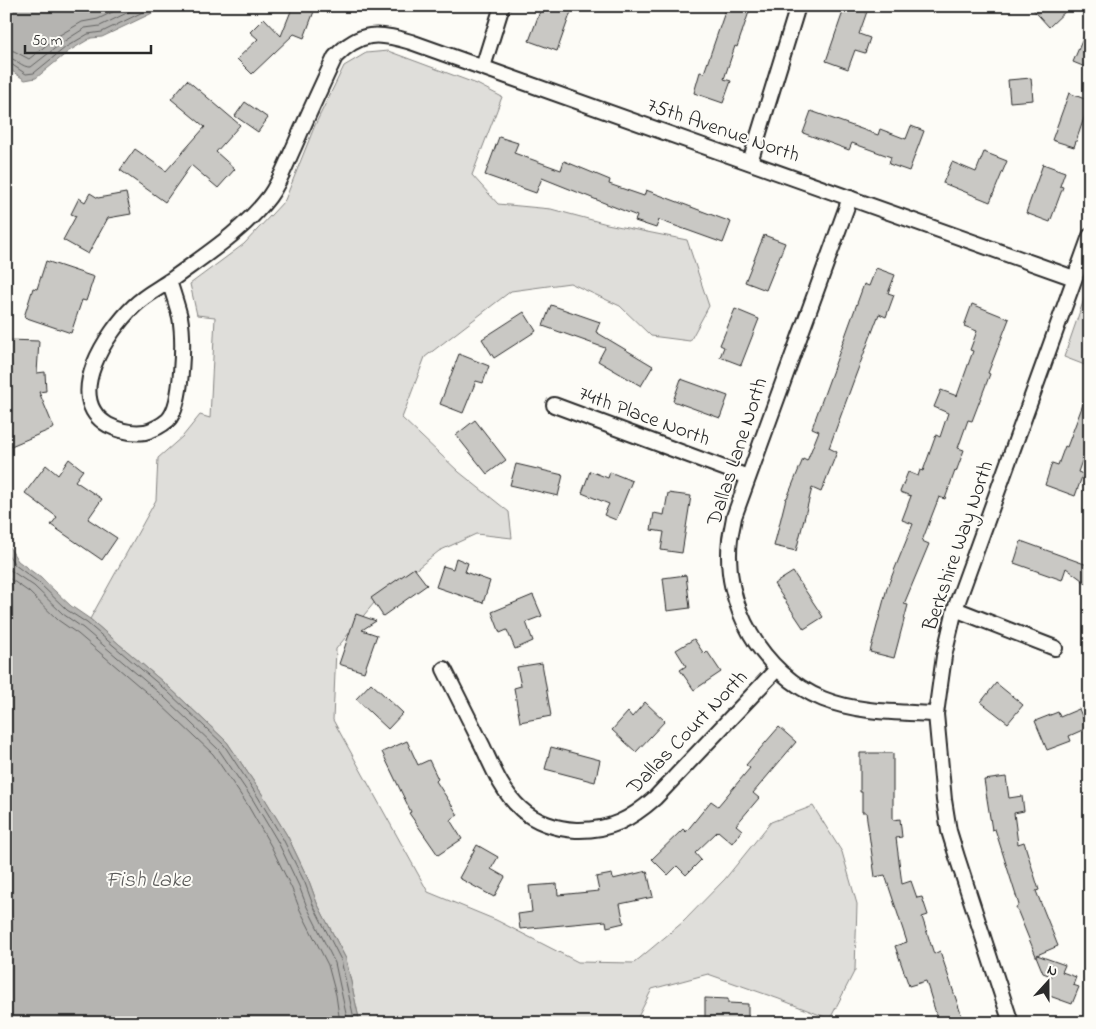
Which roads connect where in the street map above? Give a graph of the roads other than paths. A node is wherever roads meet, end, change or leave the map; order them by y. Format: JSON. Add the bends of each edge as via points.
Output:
{"nodes":[{"id":1,"x":502,"y":6,"type":"edge"},
{"id":2,"x":798,"y":6,"type":"edge"},
{"id":3,"x":483,"y":67,"type":"junction"},
{"id":4,"x":750,"y":162,"type":"junction"},
{"id":5,"x":850,"y":198,"type":"junction"},
{"id":6,"x":1090,"y":236,"type":"edge"},
{"id":7,"x":1074,"y":278,"type":"junction"},
{"id":8,"x":169,"y":281,"type":"junction"},
{"id":9,"x":554,"y":405,"type":"dead end"},
{"id":10,"x":748,"y":477,"type":"junction"},
{"id":11,"x":955,"y":609,"type":"junction"},
{"id":12,"x":1055,"y":648,"type":"dead end"},
{"id":13,"x":444,"y":669,"type":"dead end"},
{"id":14,"x":777,"y":669,"type":"junction"},
{"id":15,"x":936,"y":714,"type":"junction"},
{"id":16,"x":1011,"y":1023,"type":"edge"}],
"edges":[{"from":1,"to":3,"type":"street"},
{"from":2,"to":4,"type":"street"},
{"from":3,"to":4,"type":"street","name":"75th Avenue North"},
{"from":3,"to":8,"type":"street","name":"75th Avenue North","via":[[394,37],[368,35],[345,47],[335,57],[277,185],[268,198],[237,230]]},
{"from":4,"to":5,"type":"street","name":"75th Avenue North"},
{"from":5,"to":7,"type":"street","name":"75th Avenue North"},
{"from":5,"to":10,"type":"street","name":"Dallas Lane North"},
{"from":6,"to":7,"type":"street","name":"Berkshire Way North"},
{"from":7,"to":11,"type":"street","name":"Berkshire Way North"},
{"from":8,"to":8,"type":"street","via":[[133,307],[110,336],[88,380],[88,394],[94,410],[104,422],[118,430],[137,433],[155,429],[169,420],[175,408],[180,384],[181,336],[180,318]]},
{"from":9,"to":10,"type":"street","name":"74th Place North"},
{"from":10,"to":14,"type":"street","name":"Dallas Lane North","via":[[730,540],[733,588],[738,609],[749,631]]},
{"from":11,"to":12,"type":"street"},
{"from":11,"to":15,"type":"street","name":"Berkshire Way North"},
{"from":13,"to":14,"type":"street","name":"Dallas Court North","via":[[503,787],[521,809],[544,823],[566,829],[592,830],[636,815],[649,804]]},
{"from":14,"to":15,"type":"street","name":"Dallas Lane North","via":[[823,699],[850,707]]},
{"from":15,"to":16,"type":"street","name":"Berkshire Way North","via":[[949,831]]}]}
